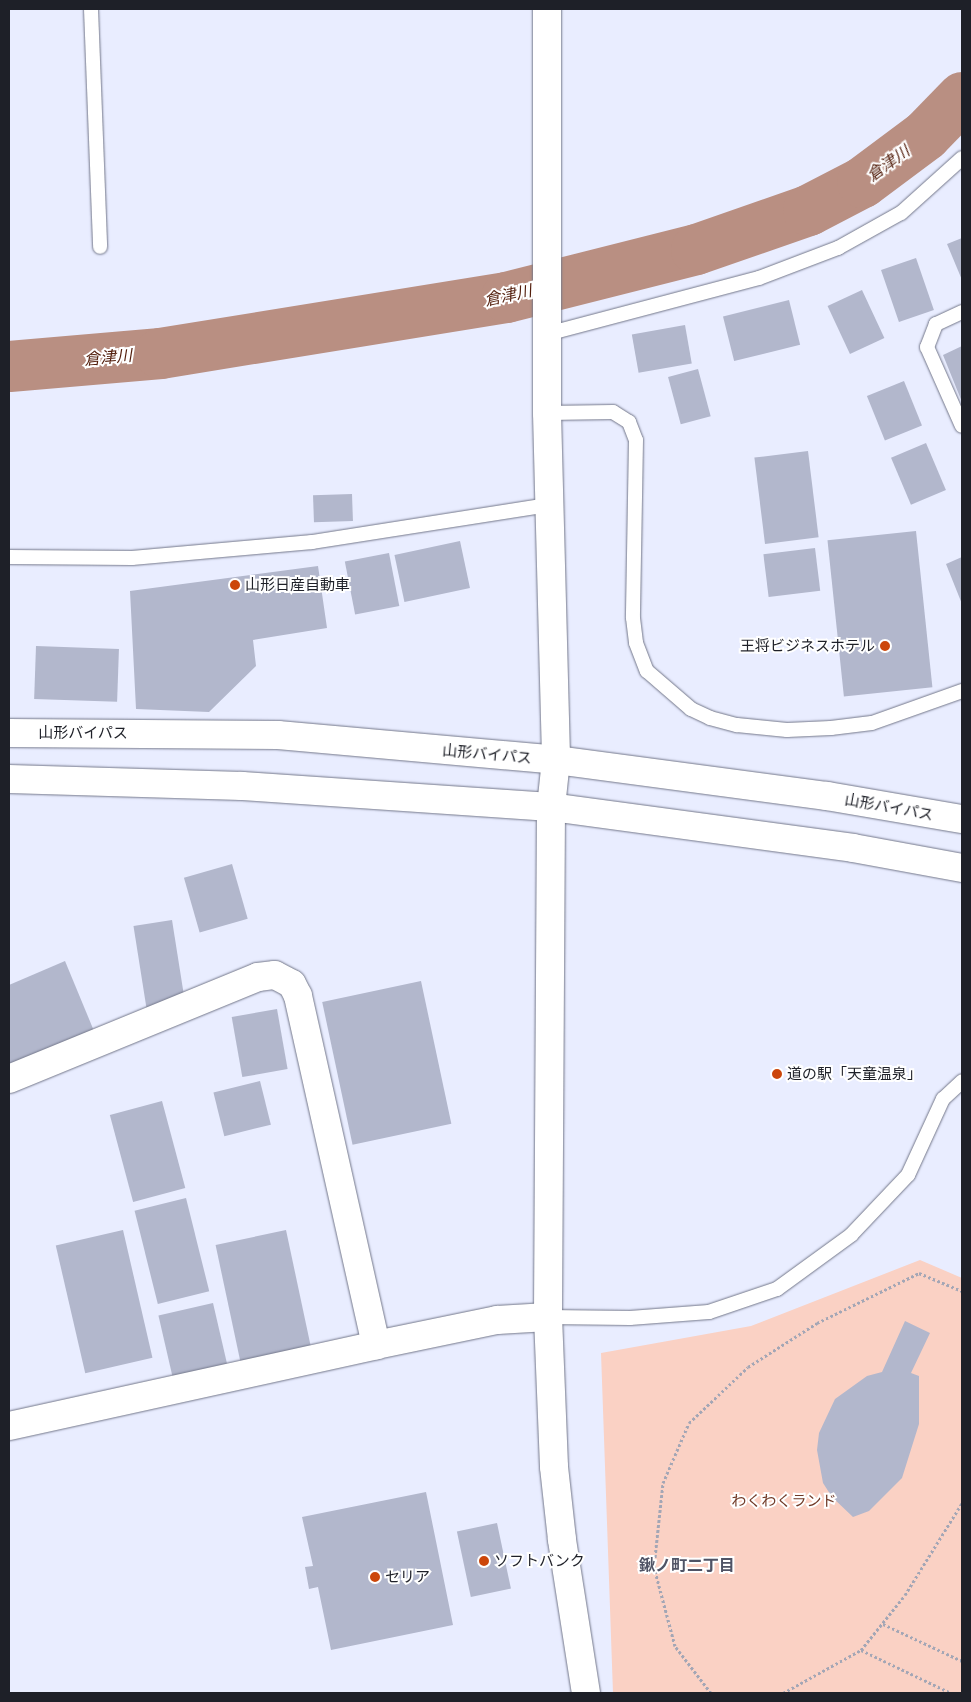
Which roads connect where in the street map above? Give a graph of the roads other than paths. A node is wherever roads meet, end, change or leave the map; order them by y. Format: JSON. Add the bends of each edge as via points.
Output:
{"nodes":[{"id":1,"x":91,"y":9,"type":"edge"},
{"id":2,"x":547,"y":9,"type":"edge"},
{"id":3,"x":962,"y":158,"type":"edge"},
{"id":4,"x":100,"y":247,"type":"dead end"},
{"id":5,"x":962,"y":312,"type":"edge"},
{"id":6,"x":547,"y":327,"type":"junction"},
{"id":7,"x":547,"y":413,"type":"junction"},
{"id":8,"x":962,"y":426,"type":"edge"},
{"id":9,"x":549,"y":505,"type":"junction"},
{"id":10,"x":9,"y":558,"type":"edge"},
{"id":11,"x":962,"y":691,"type":"edge"},
{"id":12,"x":9,"y":733,"type":"edge"},
{"id":13,"x":556,"y":760,"type":"junction"},
{"id":14,"x":9,"y":779,"type":"edge"},
{"id":15,"x":551,"y":807,"type":"junction"},
{"id":16,"x":962,"y":819,"type":"edge"},
{"id":17,"x":962,"y":868,"type":"edge"},
{"id":18,"x":9,"y":1079,"type":"edge"},
{"id":19,"x":962,"y":1081,"type":"edge"},
{"id":20,"x":548,"y":1317,"type":"junction"},
{"id":21,"x":376,"y":1344,"type":"junction"},
{"id":22,"x":9,"y":1426,"type":"edge"},
{"id":23,"x":586,"y":1693,"type":"edge"}],
"edges":[{"from":1,"to":4,"type":"lane"},
{"from":2,"to":6,"type":"main road"},
{"from":3,"to":6,"type":"lane","via":[[900,213],[838,248],[759,278]]},
{"from":5,"to":8,"type":"lane","via":[[936,324],[927,347]]},
{"from":6,"to":7,"type":"main road"},
{"from":7,"to":9,"type":"main road"},
{"from":7,"to":11,"type":"lane","via":[[613,412],[628,422],[636,440],[633,618],[636,642],[647,671],[691,708],[710,718],[737,725],[787,730],[831,728],[872,723]]},
{"from":9,"to":10,"type":"lane","via":[[312,542],[132,558]]},
{"from":9,"to":13,"type":"main road"},
{"from":12,"to":13,"type":"main road","name":"山形バイパス","via":[[278,735]]},
{"from":13,"to":15,"type":"main road"},
{"from":13,"to":16,"type":"main road","name":"山形バイパス","via":[[827,796]]},
{"from":14,"to":15,"type":"main road","via":[[242,786]]},
{"from":15,"to":17,"type":"main road","via":[[853,848]]},
{"from":15,"to":20,"type":"main road"},
{"from":18,"to":21,"type":"main road","via":[[258,977],[275,975],[292,984],[298,996]]},
{"from":19,"to":20,"type":"lane","via":[[943,1099],[908,1175],[851,1235],[776,1289],[709,1312],[630,1318]]},
{"from":20,"to":21,"type":"main road","via":[[497,1320]]},
{"from":20,"to":23,"type":"main road","via":[[554,1467]]},
{"from":21,"to":22,"type":"main road"}]}
